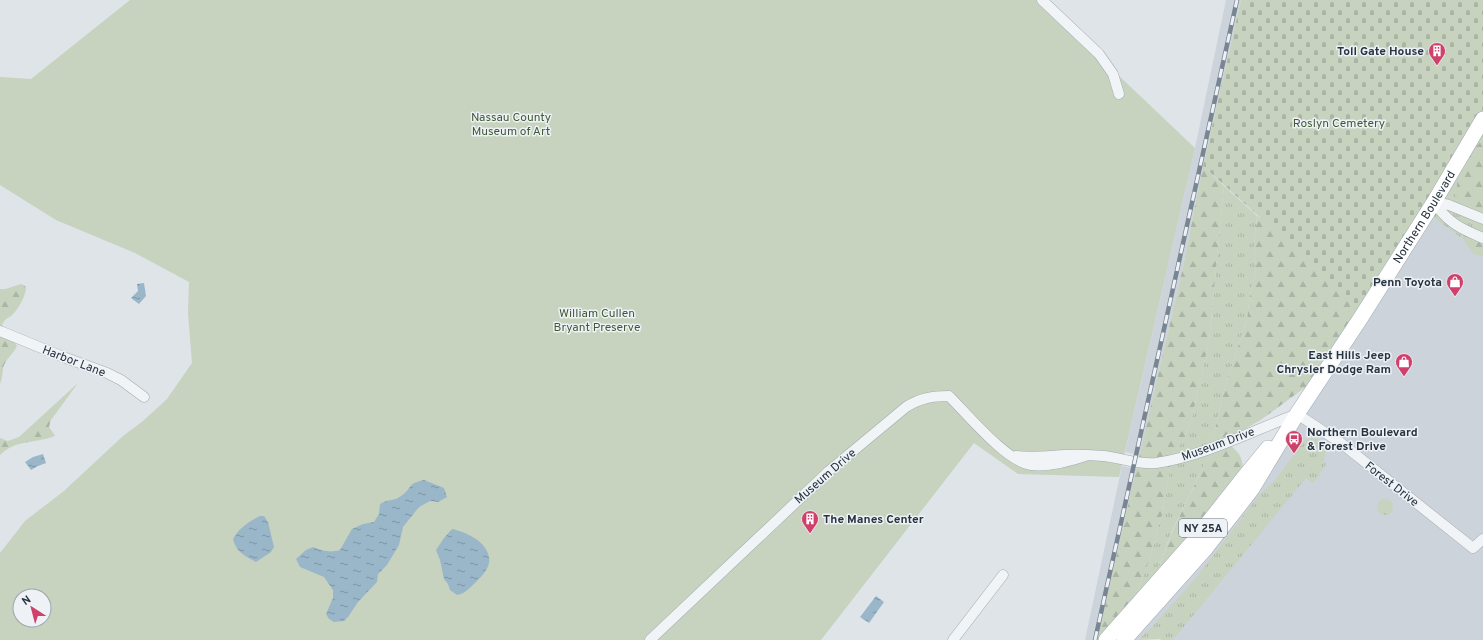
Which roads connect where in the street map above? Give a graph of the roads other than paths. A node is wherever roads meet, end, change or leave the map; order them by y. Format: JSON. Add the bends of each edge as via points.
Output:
{"nodes":[{"id":1,"x":1042,"y":0,"type":"edge"},
{"id":2,"x":1119,"y":94,"type":"dead end"},
{"id":3,"x":1483,"y":119,"type":"edge"},
{"id":4,"x":1434,"y":202,"type":"junction"},
{"id":5,"x":1483,"y":219,"type":"edge"},
{"id":6,"x":1483,"y":238,"type":"edge"},
{"id":7,"x":0,"y":331,"type":"edge"},
{"id":8,"x":144,"y":398,"type":"dead end"},
{"id":9,"x":1297,"y":414,"type":"junction"},
{"id":10,"x":1483,"y":539,"type":"edge"},
{"id":11,"x":1003,"y":575,"type":"dead end"},
{"id":12,"x":650,"y":640,"type":"edge"},
{"id":13,"x":953,"y":640,"type":"edge"},
{"id":14,"x":1106,"y":640,"type":"edge"},
{"id":15,"x":1124,"y":640,"type":"edge"}],
"edges":[{"from":1,"to":2,"type":"street","via":[[1099,54],[1113,74]]},
{"from":3,"to":4,"type":"main road","name":"Northern Boulevard","number":"NY 25A"},
{"from":4,"to":5,"type":"street","via":[[1449,205]]},
{"from":4,"to":6,"type":"street","via":[[1442,215]]},
{"from":4,"to":9,"type":"main road","name":"Northern Boulevard","number":"NY 25A"},
{"from":7,"to":8,"type":"street","name":"Harbor Lane","via":[[107,373],[121,380]]},
{"from":9,"to":10,"type":"street","name":"Forest Drive","via":[[1341,443],[1473,548]]},
{"from":9,"to":12,"type":"street","name":"Museum Drive","via":[[1204,451],[1178,459],[1151,463],[1112,457],[1012,456],[949,396],[916,401],[829,471]]},
{"from":9,"to":14,"type":"main road","name":"Northern Boulevard","number":"NY 25A","via":[[1192,543]]},
{"from":9,"to":15,"type":"main road","name":"Northern Boulevard","number":"NY 25A","via":[[1252,489],[1230,518]]},
{"from":11,"to":13,"type":"street"}]}
